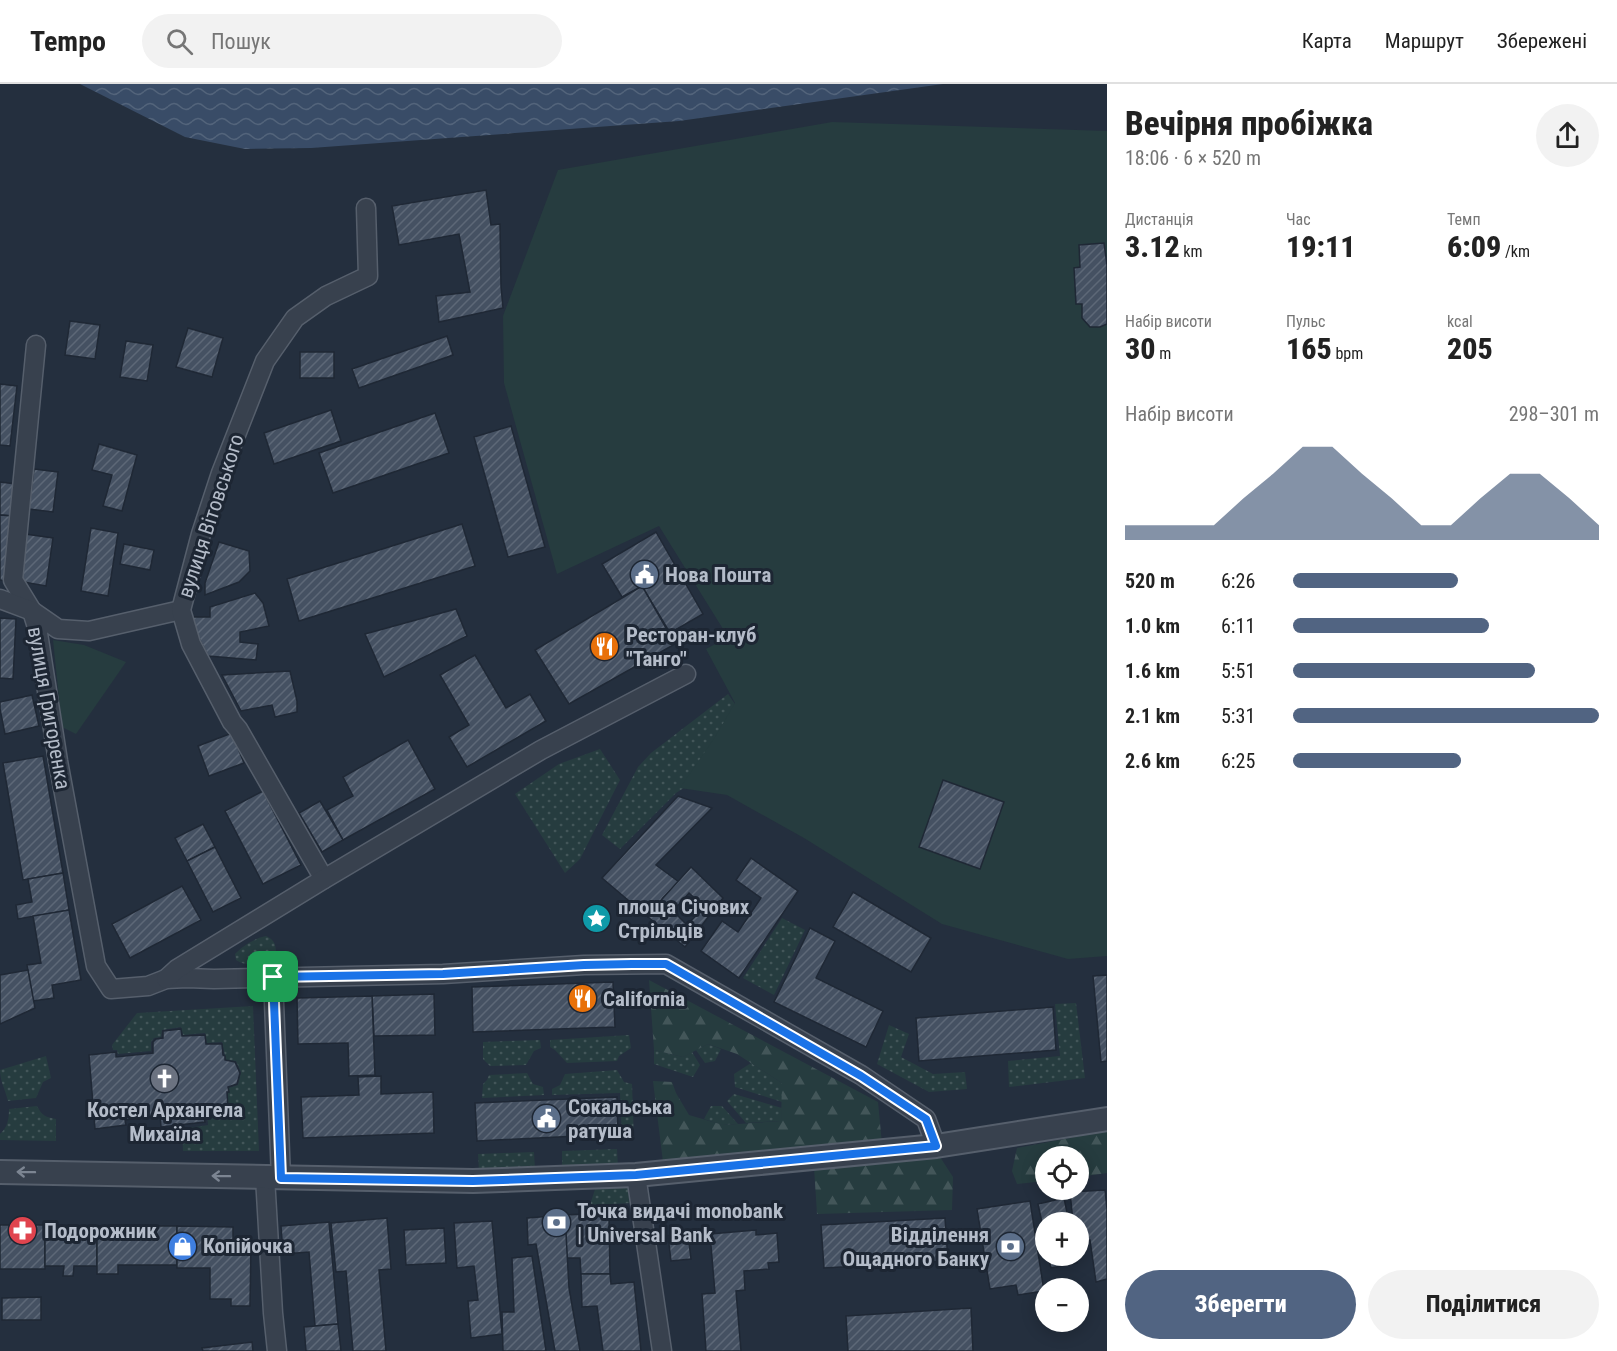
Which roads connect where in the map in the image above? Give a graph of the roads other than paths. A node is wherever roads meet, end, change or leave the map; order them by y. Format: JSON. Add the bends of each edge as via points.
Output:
{"nodes":[{"id":1,"x":366,"y":208,"type":"dead end"},
{"id":2,"x":36,"y":345,"type":"dead end"},
{"id":3,"x":0,"y":599,"type":"edge"},
{"id":4,"x":181,"y":610,"type":"junction"},
{"id":5,"x":32,"y":611,"type":"junction"},
{"id":6,"x":686,"y":674,"type":"dead end"},
{"id":7,"x":324,"y":879,"type":"junction"},
{"id":8,"x":273,"y":977,"type":"junction"},
{"id":9,"x":166,"y":980,"type":"junction"},
{"id":10,"x":1107,"y":1119,"type":"edge"},
{"id":11,"x":936,"y":1146,"type":"junction"},
{"id":12,"x":0,"y":1172,"type":"edge"},
{"id":13,"x":636,"y":1175,"type":"junction"},
{"id":14,"x":273,"y":1177,"type":"junction"},
{"id":15,"x":277,"y":1351,"type":"edge"},
{"id":16,"x":662,"y":1351,"type":"edge"}],
"edges":[{"from":1,"to":4,"type":"street","name":"вулиця Вітовського","via":[[368,276],[326,296],[295,318],[265,361],[221,473]]},
{"from":2,"to":5,"type":"street","name":"вулиця Григоренка","via":[[13,580]]},
{"from":3,"to":5,"type":"street"},
{"from":4,"to":5,"type":"street","via":[[89,631],[58,629]]},
{"from":4,"to":7,"type":"street","name":"вулиця Вітовського","via":[[191,644],[208,677]]},
{"from":5,"to":9,"type":"street","name":"вулиця Григоренка","via":[[96,966],[111,989],[148,986]]},
{"from":6,"to":7,"type":"street","via":[[541,750]]},
{"from":7,"to":9,"type":"street","via":[[177,969]]},
{"from":8,"to":9,"type":"street"},
{"from":8,"to":11,"type":"street","via":[[666,964],[871,1082],[926,1119]]},
{"from":8,"to":14,"type":"street"},
{"from":10,"to":11,"type":"street"},
{"from":11,"to":13,"type":"street"},
{"from":14,"to":12,"type":"street","one_way":true},
{"from":13,"to":14,"type":"street","via":[[473,1181]]},
{"from":13,"to":16,"type":"street"},
{"from":14,"to":15,"type":"street","via":[[273,1313]]}]}
